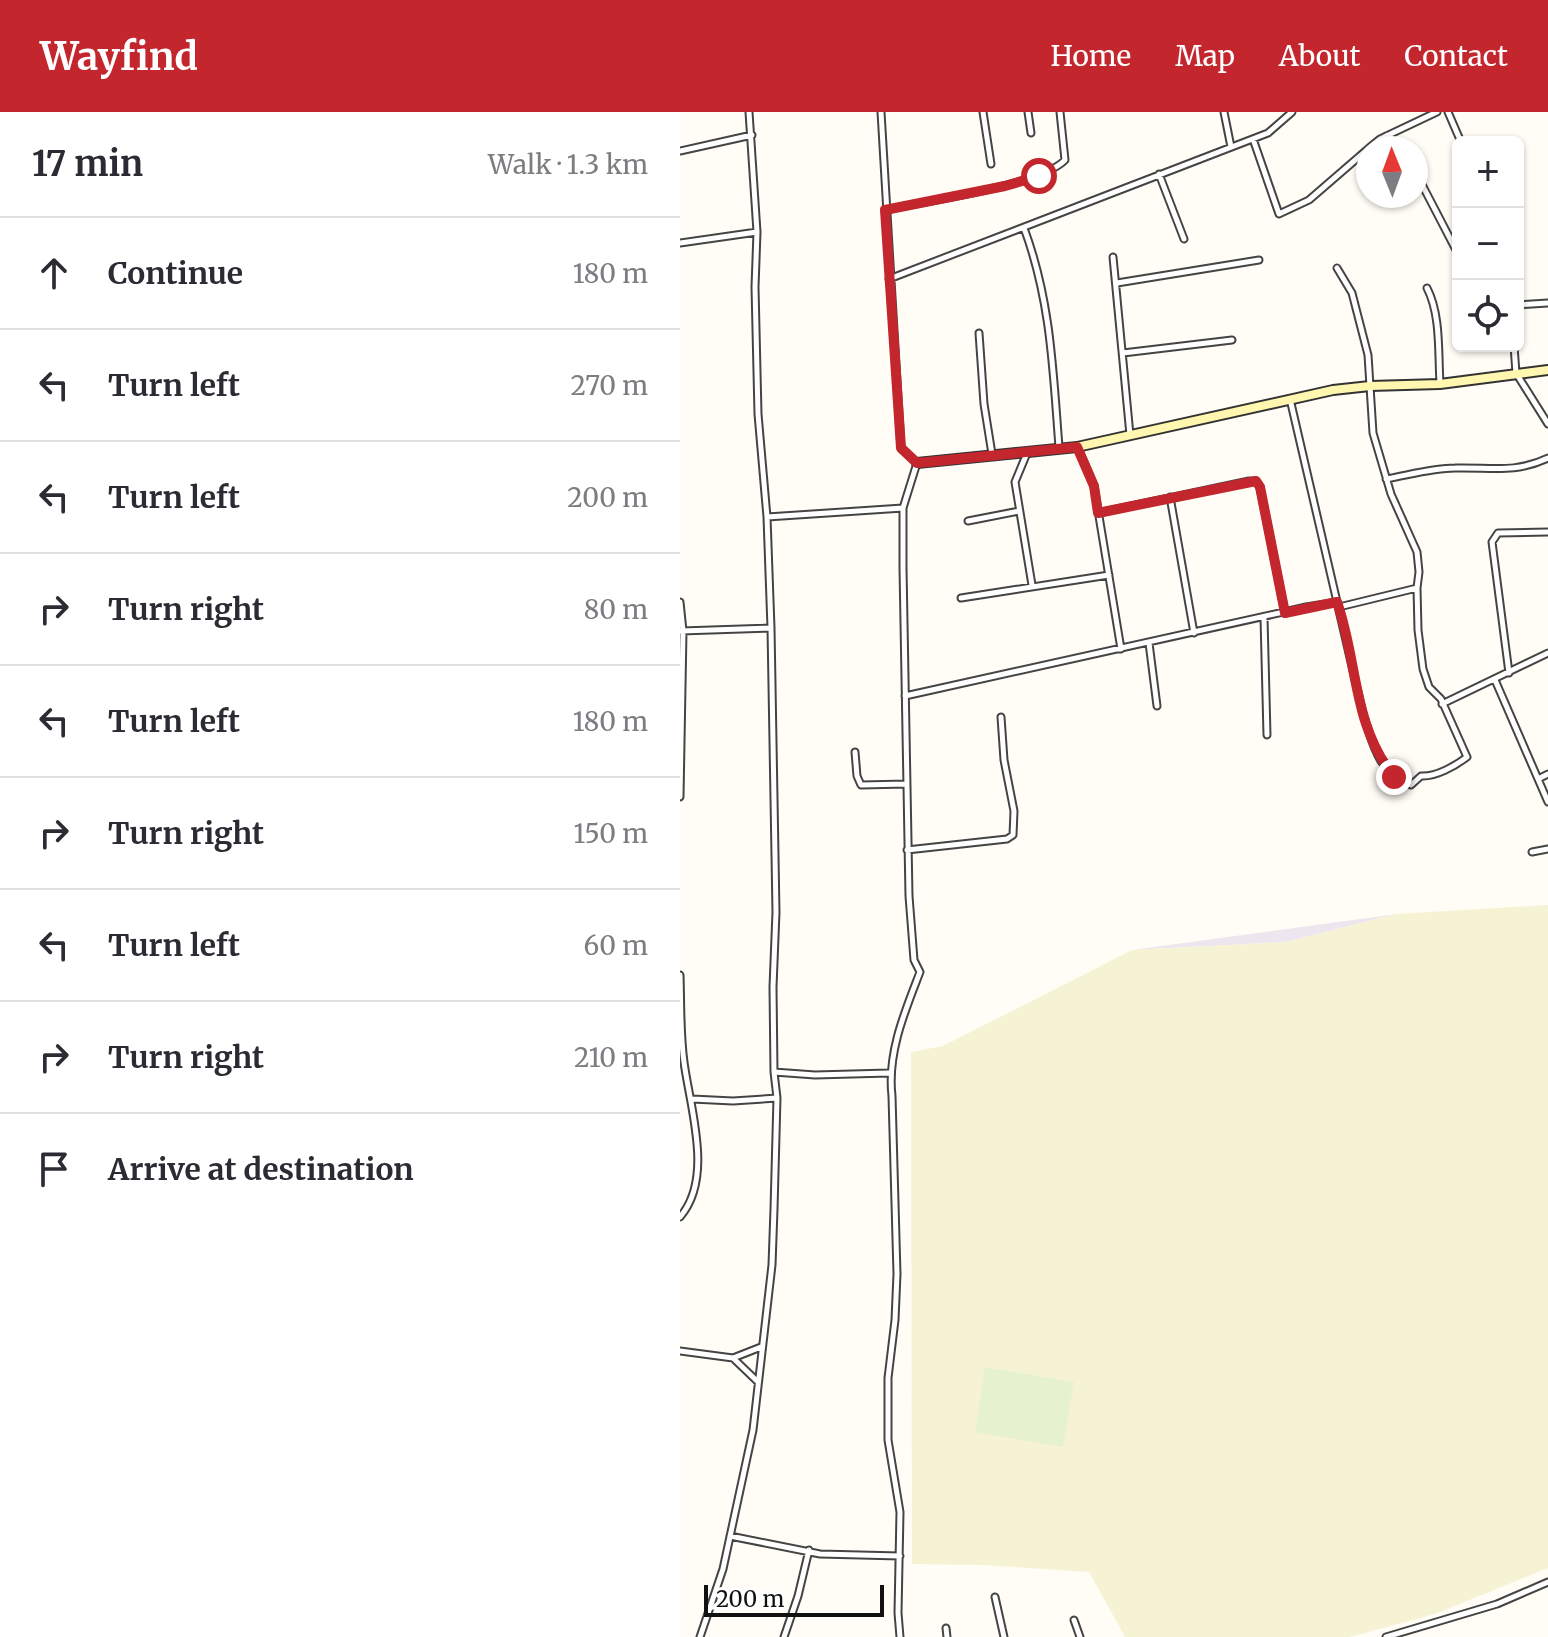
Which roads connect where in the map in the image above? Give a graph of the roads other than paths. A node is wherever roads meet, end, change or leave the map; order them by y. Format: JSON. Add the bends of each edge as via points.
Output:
{"nodes":[{"id":1,"x":749,"y":112,"type":"edge"},
{"id":2,"x":881,"y":112,"type":"edge"},
{"id":3,"x":983,"y":112,"type":"edge"},
{"id":4,"x":1028,"y":112,"type":"edge"},
{"id":5,"x":1060,"y":112,"type":"edge"},
{"id":6,"x":1224,"y":112,"type":"edge"},
{"id":7,"x":1292,"y":112,"type":"edge"},
{"id":8,"x":1437,"y":112,"type":"edge"},
{"id":9,"x":1448,"y":112,"type":"edge"},
{"id":10,"x":1031,"y":133,"type":"dead end"},
{"id":11,"x":752,"y":135,"type":"junction"},
{"id":12,"x":1386,"y":136,"type":"edge"},
{"id":13,"x":1458,"y":136,"type":"edge"},
{"id":14,"x":1253,"y":139,"type":"junction"},
{"id":15,"x":1231,"y":147,"type":"junction"},
{"id":16,"x":680,"y":151,"type":"edge"},
{"id":17,"x":1356,"y":160,"type":"edge"},
{"id":18,"x":991,"y":164,"type":"dead end"},
{"id":19,"x":1159,"y":174,"type":"junction"},
{"id":20,"x":1428,"y":196,"type":"edge"},
{"id":21,"x":885,"y":210,"type":"junction"},
{"id":22,"x":1024,"y":228,"type":"junction"},
{"id":23,"x":757,"y":232,"type":"junction"},
{"id":24,"x":1184,"y":239,"type":"dead end"},
{"id":25,"x":1452,"y":242,"type":"edge"},
{"id":26,"x":680,"y":243,"type":"edge"},
{"id":27,"x":1113,"y":257,"type":"dead end"},
{"id":28,"x":1259,"y":260,"type":"dead end"},
{"id":29,"x":1337,"y":268,"type":"dead end"},
{"id":30,"x":889,"y":279,"type":"junction"},
{"id":31,"x":1117,"y":283,"type":"junction"},
{"id":32,"x":1427,"y":288,"type":"dead end"},
{"id":33,"x":1548,"y":303,"type":"edge"},
{"id":34,"x":1524,"y":305,"type":"edge"},
{"id":35,"x":979,"y":333,"type":"dead end"},
{"id":36,"x":1232,"y":340,"type":"dead end"},
{"id":37,"x":1514,"y":352,"type":"edge"},
{"id":38,"x":1123,"y":353,"type":"junction"},
{"id":39,"x":1548,"y":370,"type":"edge"},
{"id":40,"x":1516,"y":373,"type":"junction"},
{"id":41,"x":1440,"y":384,"type":"junction"},
{"id":42,"x":1370,"y":386,"type":"junction"},
{"id":43,"x":1290,"y":399,"type":"junction"},
{"id":44,"x":1548,"y":424,"type":"edge"},
{"id":45,"x":1130,"y":435,"type":"junction"},
{"id":46,"x":1059,"y":447,"type":"junction"},
{"id":47,"x":1077,"y":447,"type":"junction"},
{"id":48,"x":1027,"y":452,"type":"junction"},
{"id":49,"x":992,"y":454,"type":"junction"},
{"id":50,"x":1548,"y":458,"type":"edge"},
{"id":51,"x":917,"y":463,"type":"junction"},
{"id":52,"x":1386,"y":479,"type":"junction"},
{"id":53,"x":1170,"y":497,"type":"junction"},
{"id":54,"x":903,"y":508,"type":"junction"},
{"id":55,"x":1019,"y":511,"type":"junction"},
{"id":56,"x":1098,"y":513,"type":"junction"},
{"id":57,"x":767,"y":517,"type":"junction"},
{"id":58,"x":968,"y":521,"type":"dead end"},
{"id":59,"x":1548,"y":532,"type":"edge"},
{"id":60,"x":1109,"y":575,"type":"junction"},
{"id":61,"x":1032,"y":585,"type":"junction"},
{"id":62,"x":1417,"y":588,"type":"junction"},
{"id":63,"x":961,"y":598,"type":"dead end"},
{"id":64,"x":680,"y":602,"type":"edge"},
{"id":65,"x":1338,"y":605,"type":"junction"},
{"id":66,"x":1285,"y":613,"type":"junction"},
{"id":67,"x":1264,"y":618,"type":"junction"},
{"id":68,"x":771,"y":628,"type":"junction"},
{"id":69,"x":681,"y":631,"type":"edge"},
{"id":70,"x":1194,"y":633,"type":"junction"},
{"id":71,"x":1149,"y":643,"type":"junction"},
{"id":72,"x":1121,"y":649,"type":"junction"},
{"id":73,"x":1548,"y":653,"type":"edge"},
{"id":74,"x":1509,"y":673,"type":"junction"},
{"id":75,"x":1495,"y":680,"type":"junction"},
{"id":76,"x":905,"y":696,"type":"junction"},
{"id":77,"x":1442,"y":704,"type":"junction"},
{"id":78,"x":1157,"y":706,"type":"dead end"},
{"id":79,"x":1001,"y":717,"type":"dead end"},
{"id":80,"x":1267,"y":735,"type":"dead end"},
{"id":81,"x":855,"y":752,"type":"dead end"},
{"id":82,"x":1548,"y":774,"type":"edge"},
{"id":83,"x":1540,"y":778,"type":"junction"},
{"id":84,"x":907,"y":784,"type":"junction"},
{"id":85,"x":680,"y":797,"type":"edge"},
{"id":86,"x":1548,"y":802,"type":"edge"},
{"id":87,"x":1548,"y":849,"type":"edge"},
{"id":88,"x":907,"y":850,"type":"junction"},
{"id":89,"x":1532,"y":852,"type":"dead end"},
{"id":90,"x":680,"y":975,"type":"edge"},
{"id":91,"x":774,"y":1072,"type":"junction"},
{"id":92,"x":889,"y":1073,"type":"junction"},
{"id":93,"x":777,"y":1098,"type":"junction"},
{"id":94,"x":692,"y":1099,"type":"junction"},
{"id":95,"x":680,"y":1217,"type":"edge"},
{"id":96,"x":762,"y":1346,"type":"junction"},
{"id":97,"x":680,"y":1351,"type":"edge"},
{"id":98,"x":733,"y":1358,"type":"junction"},
{"id":99,"x":759,"y":1383,"type":"junction"},
{"id":100,"x":730,"y":1536,"type":"junction"},
{"id":101,"x":809,"y":1550,"type":"junction"},
{"id":102,"x":900,"y":1556,"type":"junction"},
{"id":103,"x":1548,"y":1582,"type":"edge"},
{"id":104,"x":995,"y":1597,"type":"dead end"},
{"id":105,"x":1074,"y":1620,"type":"dead end"},
{"id":106,"x":946,"y":1628,"type":"dead end"},
{"id":107,"x":700,"y":1637,"type":"edge"},
{"id":108,"x":784,"y":1637,"type":"edge"},
{"id":109,"x":900,"y":1637,"type":"edge"},
{"id":110,"x":947,"y":1637,"type":"edge"},
{"id":111,"x":1004,"y":1637,"type":"edge"},
{"id":112,"x":1080,"y":1637,"type":"edge"},
{"id":113,"x":1386,"y":1637,"type":"edge"}],
"edges":[{"from":1,"to":11,"type":"street"},
{"from":2,"to":21,"type":"street"},
{"from":3,"to":18,"type":"street"},
{"from":4,"to":10,"type":"street"},
{"from":5,"to":21,"type":"street","via":[[1065,160],[1057,168],[1005,186]]},
{"from":6,"to":15,"type":"street"},
{"from":7,"to":14,"type":"street"},
{"from":8,"to":12,"type":"street"},
{"from":9,"to":13,"type":"street"},
{"from":11,"to":16,"type":"street"},
{"from":11,"to":23,"type":"street"},
{"from":14,"to":15,"type":"street"},
{"from":14,"to":17,"type":"street","via":[[1279,214],[1309,200]]},
{"from":15,"to":19,"type":"street"},
{"from":19,"to":22,"type":"street"},
{"from":19,"to":24,"type":"street"},
{"from":20,"to":25,"type":"street"},
{"from":21,"to":30,"type":"street"},
{"from":22,"to":30,"type":"street"},
{"from":22,"to":46,"type":"street","via":[[1045,296]]},
{"from":23,"to":26,"type":"street"},
{"from":23,"to":57,"type":"street","via":[[758,414]]},
{"from":27,"to":31,"type":"street"},
{"from":28,"to":31,"type":"street"},
{"from":29,"to":42,"type":"street","via":[[1357,308]]},
{"from":30,"to":51,"type":"street","via":[[901,448]]},
{"from":31,"to":38,"type":"street"},
{"from":32,"to":41,"type":"street","via":[[1436,315]]},
{"from":33,"to":34,"type":"street"},
{"from":35,"to":49,"type":"street"},
{"from":36,"to":38,"type":"street"},
{"from":37,"to":40,"type":"street"},
{"from":38,"to":45,"type":"street"},
{"from":39,"to":40,"type":"street"},
{"from":40,"to":41,"type":"street"},
{"from":40,"to":44,"type":"street"},
{"from":41,"to":42,"type":"street"},
{"from":42,"to":43,"type":"street"},
{"from":42,"to":52,"type":"street","via":[[1373,433]]},
{"from":43,"to":45,"type":"street"},
{"from":43,"to":65,"type":"street"},
{"from":45,"to":47,"type":"street"},
{"from":46,"to":47,"type":"street"},
{"from":46,"to":48,"type":"street"},
{"from":47,"to":56,"type":"street","via":[[1094,486]]},
{"from":48,"to":49,"type":"street"},
{"from":48,"to":55,"type":"street","via":[[1015,482]]},
{"from":49,"to":51,"type":"street"},
{"from":50,"to":52,"type":"street","via":[[1510,470],[1453,468]]},
{"from":51,"to":54,"type":"street"},
{"from":52,"to":62,"type":"street","via":[[1417,552]]},
{"from":53,"to":56,"type":"street"},
{"from":53,"to":66,"type":"street","via":[[1256,481]]},
{"from":53,"to":70,"type":"street"},
{"from":54,"to":57,"type":"street"},
{"from":54,"to":76,"type":"street"},
{"from":55,"to":58,"type":"street"},
{"from":55,"to":61,"type":"street"},
{"from":56,"to":60,"type":"street"},
{"from":57,"to":68,"type":"street"},
{"from":59,"to":74,"type":"street","via":[[1498,533],[1492,542]]},
{"from":60,"to":61,"type":"street"},
{"from":60,"to":72,"type":"street"},
{"from":61,"to":63,"type":"street"},
{"from":62,"to":65,"type":"street"},
{"from":62,"to":77,"type":"street","via":[[1423,669]]},
{"from":64,"to":69,"type":"street"},
{"from":65,"to":66,"type":"street"},
{"from":65,"to":77,"type":"street","via":[[1363,714],[1377,756],[1394,777],[1411,785],[1467,757]]},
{"from":66,"to":67,"type":"street"},
{"from":67,"to":70,"type":"street"},
{"from":67,"to":80,"type":"street"},
{"from":68,"to":69,"type":"street"},
{"from":68,"to":91,"type":"street"},
{"from":69,"to":85,"type":"street"},
{"from":70,"to":71,"type":"street"},
{"from":71,"to":72,"type":"street"},
{"from":71,"to":78,"type":"street"},
{"from":72,"to":76,"type":"street"},
{"from":73,"to":74,"type":"street"},
{"from":74,"to":75,"type":"street"},
{"from":75,"to":77,"type":"street"},
{"from":75,"to":83,"type":"street"},
{"from":76,"to":84,"type":"street"},
{"from":79,"to":88,"type":"street","via":[[1013,835]]},
{"from":81,"to":84,"type":"street","via":[[861,785]]},
{"from":82,"to":83,"type":"street"},
{"from":83,"to":86,"type":"street"},
{"from":84,"to":88,"type":"street"},
{"from":87,"to":89,"type":"street"},
{"from":88,"to":92,"type":"street","via":[[911,938],[920,972]]},
{"from":90,"to":94,"type":"street","via":[[684,1061]]},
{"from":91,"to":92,"type":"street"},
{"from":91,"to":93,"type":"street"},
{"from":92,"to":102,"type":"street","via":[[897,1274],[888,1440],[898,1490]]},
{"from":93,"to":94,"type":"street"},
{"from":93,"to":96,"type":"street","via":[[772,1265]]},
{"from":94,"to":95,"type":"street","via":[[698,1169],[695,1193]]},
{"from":96,"to":98,"type":"street"},
{"from":96,"to":99,"type":"street"},
{"from":97,"to":98,"type":"street"},
{"from":98,"to":99,"type":"street"},
{"from":99,"to":100,"type":"street"},
{"from":100,"to":101,"type":"street"},
{"from":100,"to":107,"type":"street"},
{"from":101,"to":102,"type":"street"},
{"from":101,"to":108,"type":"street"},
{"from":102,"to":109,"type":"street"},
{"from":103,"to":113,"type":"street","via":[[1497,1604]]},
{"from":104,"to":111,"type":"street"},
{"from":105,"to":112,"type":"street"},
{"from":106,"to":110,"type":"street"}]}
